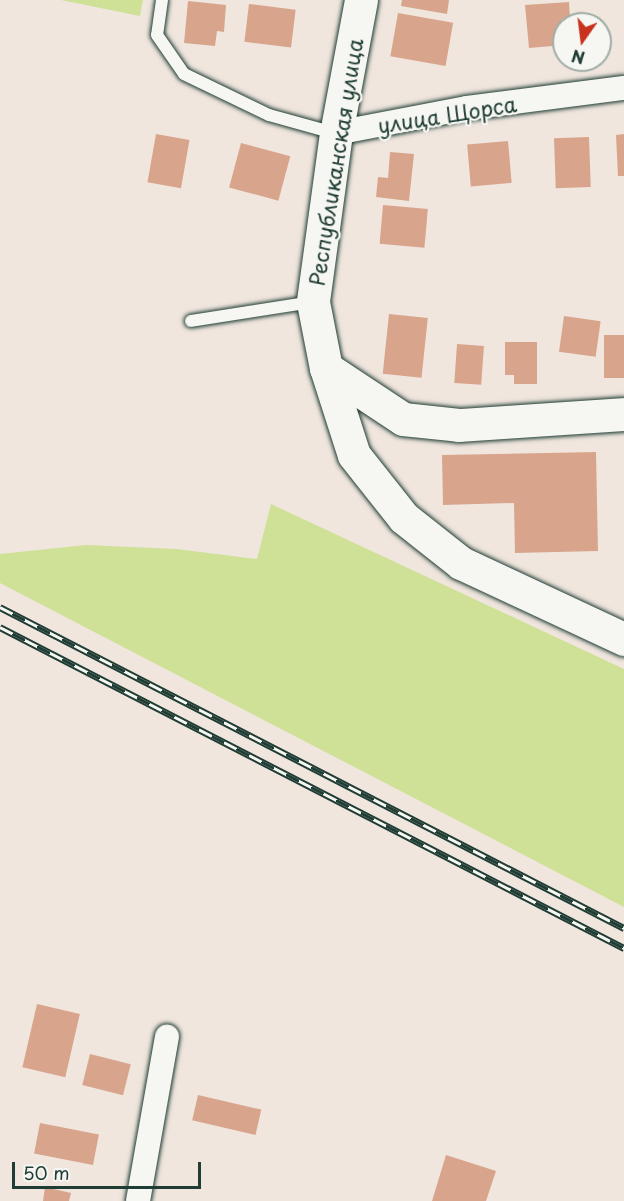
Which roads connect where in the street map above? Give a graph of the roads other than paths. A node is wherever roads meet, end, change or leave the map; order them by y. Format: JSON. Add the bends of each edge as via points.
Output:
{"nodes":[{"id":1,"x":162,"y":0,"type":"edge"},
{"id":2,"x":362,"y":0,"type":"edge"},
{"id":3,"x":624,"y":88,"type":"edge"},
{"id":4,"x":336,"y":133,"type":"junction"},
{"id":5,"x":313,"y":302,"type":"junction"},
{"id":6,"x":191,"y":321,"type":"dead end"},
{"id":7,"x":326,"y":368,"type":"junction"},
{"id":8,"x":624,"y":414,"type":"edge"},
{"id":9,"x":624,"y":639,"type":"edge"},
{"id":10,"x":167,"y":1037,"type":"dead end"},
{"id":11,"x":138,"y":1201,"type":"edge"}],
"edges":[{"from":1,"to":4,"type":"lane","name":"улица Щорса","via":[[157,34],[184,74],[270,115]]},
{"from":2,"to":4,"type":"street","name":"Республиканская улица"},
{"from":3,"to":4,"type":"street","name":"улица Щорса","via":[[466,108]]},
{"from":4,"to":5,"type":"street","name":"Республиканская улица"},
{"from":5,"to":6,"type":"lane"},
{"from":5,"to":7,"type":"street","name":"Республиканская улица"},
{"from":7,"to":8,"type":"street","via":[[403,419],[459,425]]},
{"from":7,"to":9,"type":"street","name":"Республиканская улица","via":[[354,455],[405,518],[461,563]]},
{"from":10,"to":11,"type":"street"}]}
